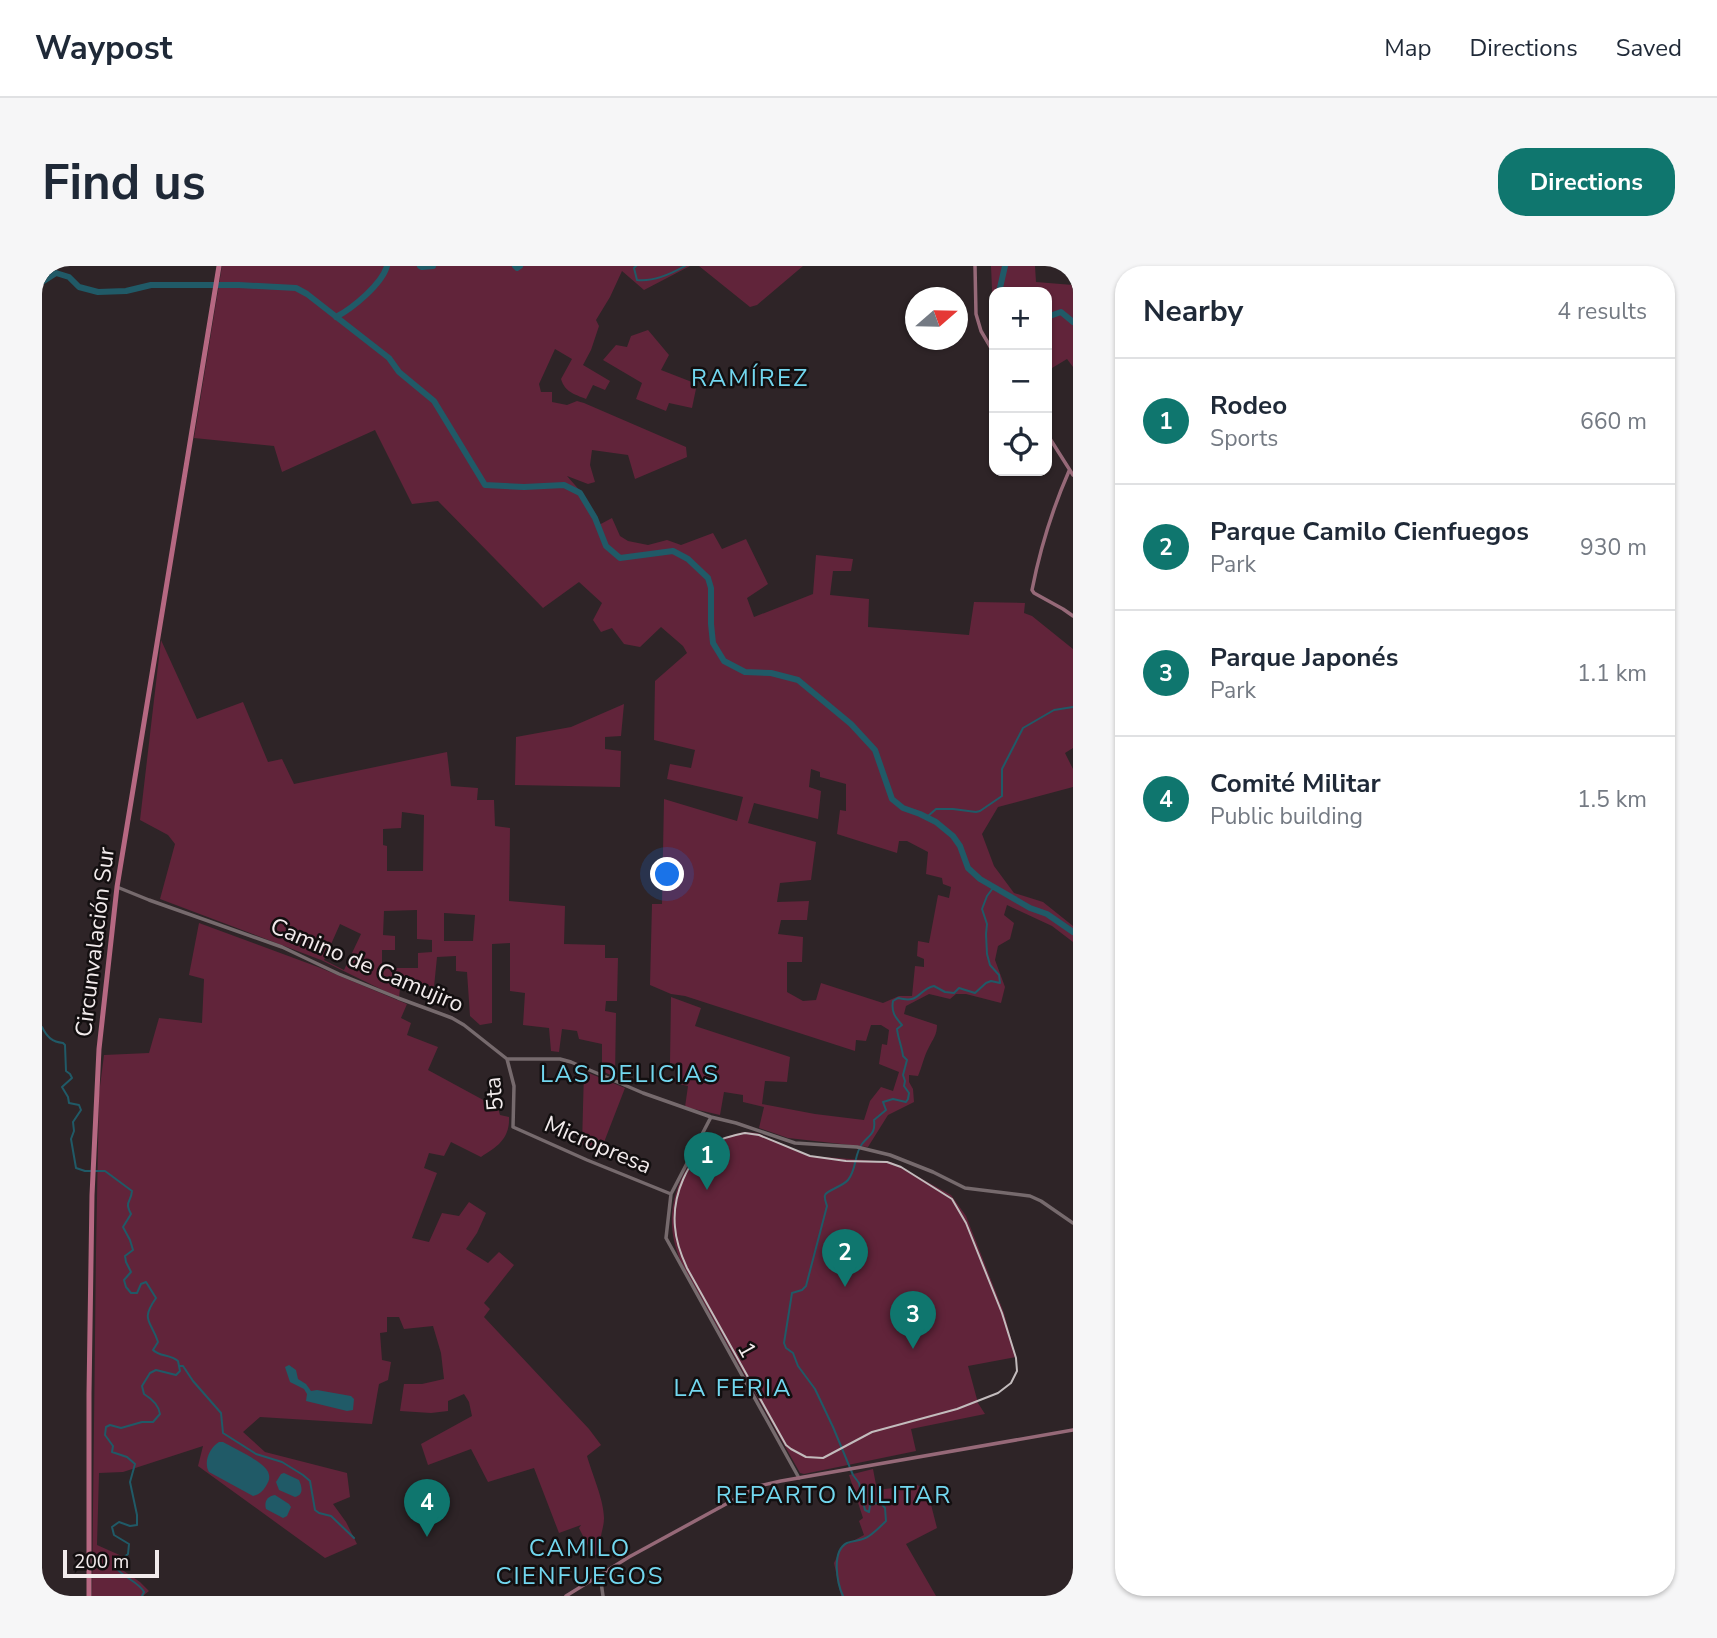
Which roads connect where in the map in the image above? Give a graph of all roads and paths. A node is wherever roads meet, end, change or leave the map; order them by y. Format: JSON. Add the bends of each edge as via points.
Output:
{"nodes":[{"id":1,"x":219,"y":266,"type":"edge"},
{"id":2,"x":975,"y":266,"type":"edge"},
{"id":3,"x":992,"y":350,"type":"edge"},
{"id":4,"x":1052,"y":443,"type":"edge"},
{"id":5,"x":1069,"y":471,"type":"junction"},
{"id":6,"x":1073,"y":475,"type":"edge"},
{"id":7,"x":1073,"y":616,"type":"edge"},
{"id":8,"x":117,"y":887,"type":"junction"},
{"id":9,"x":507,"y":1059,"type":"junction"},
{"id":10,"x":711,"y":1117,"type":"junction"},
{"id":11,"x":513,"y":1128,"type":"joint"},
{"id":12,"x":671,"y":1194,"type":"junction"},
{"id":13,"x":1073,"y":1223,"type":"edge"},
{"id":14,"x":1073,"y":1430,"type":"edge"},
{"id":15,"x":799,"y":1478,"type":"junction"},
{"id":16,"x":600,"y":1575,"type":"junction"},
{"id":17,"x":89,"y":1596,"type":"edge"},
{"id":18,"x":566,"y":1596,"type":"edge"},
{"id":19,"x":603,"y":1596,"type":"edge"}],
"edges":[{"from":1,"to":8,"type":"main road","name":"Circunvalación Sur"},
{"from":2,"to":3,"type":"main road","via":[[975,314]]},
{"from":4,"to":5,"type":"main road"},
{"from":5,"to":6,"type":"main road"},
{"from":5,"to":7,"type":"main road","via":[[1051,514],[1032,590]]},
{"from":8,"to":9,"type":"street","name":"Camino de Camujiro","via":[[282,947],[452,1018]]},
{"from":8,"to":17,"type":"main road","name":"Circunvalación Sur","via":[[99,1049],[93,1172]]},
{"from":9,"to":10,"type":"street","via":[[571,1062]]},
{"from":9,"to":11,"type":"street","name":"5ta","via":[[514,1086]]},
{"from":10,"to":12,"type":"street"},
{"from":10,"to":13,"type":"street","via":[[795,1143],[857,1147],[890,1155],[965,1188],[1030,1196]]},
{"from":11,"to":12,"type":"street","name":"Micropresa"},
{"from":12,"to":15,"type":"street","name":"1","via":[[666,1238]]},
{"from":14,"to":15,"type":"main road"},
{"from":15,"to":16,"type":"main road","via":[[754,1489]]},
{"from":16,"to":18,"type":"main road"},
{"from":16,"to":19,"type":"street"}]}
